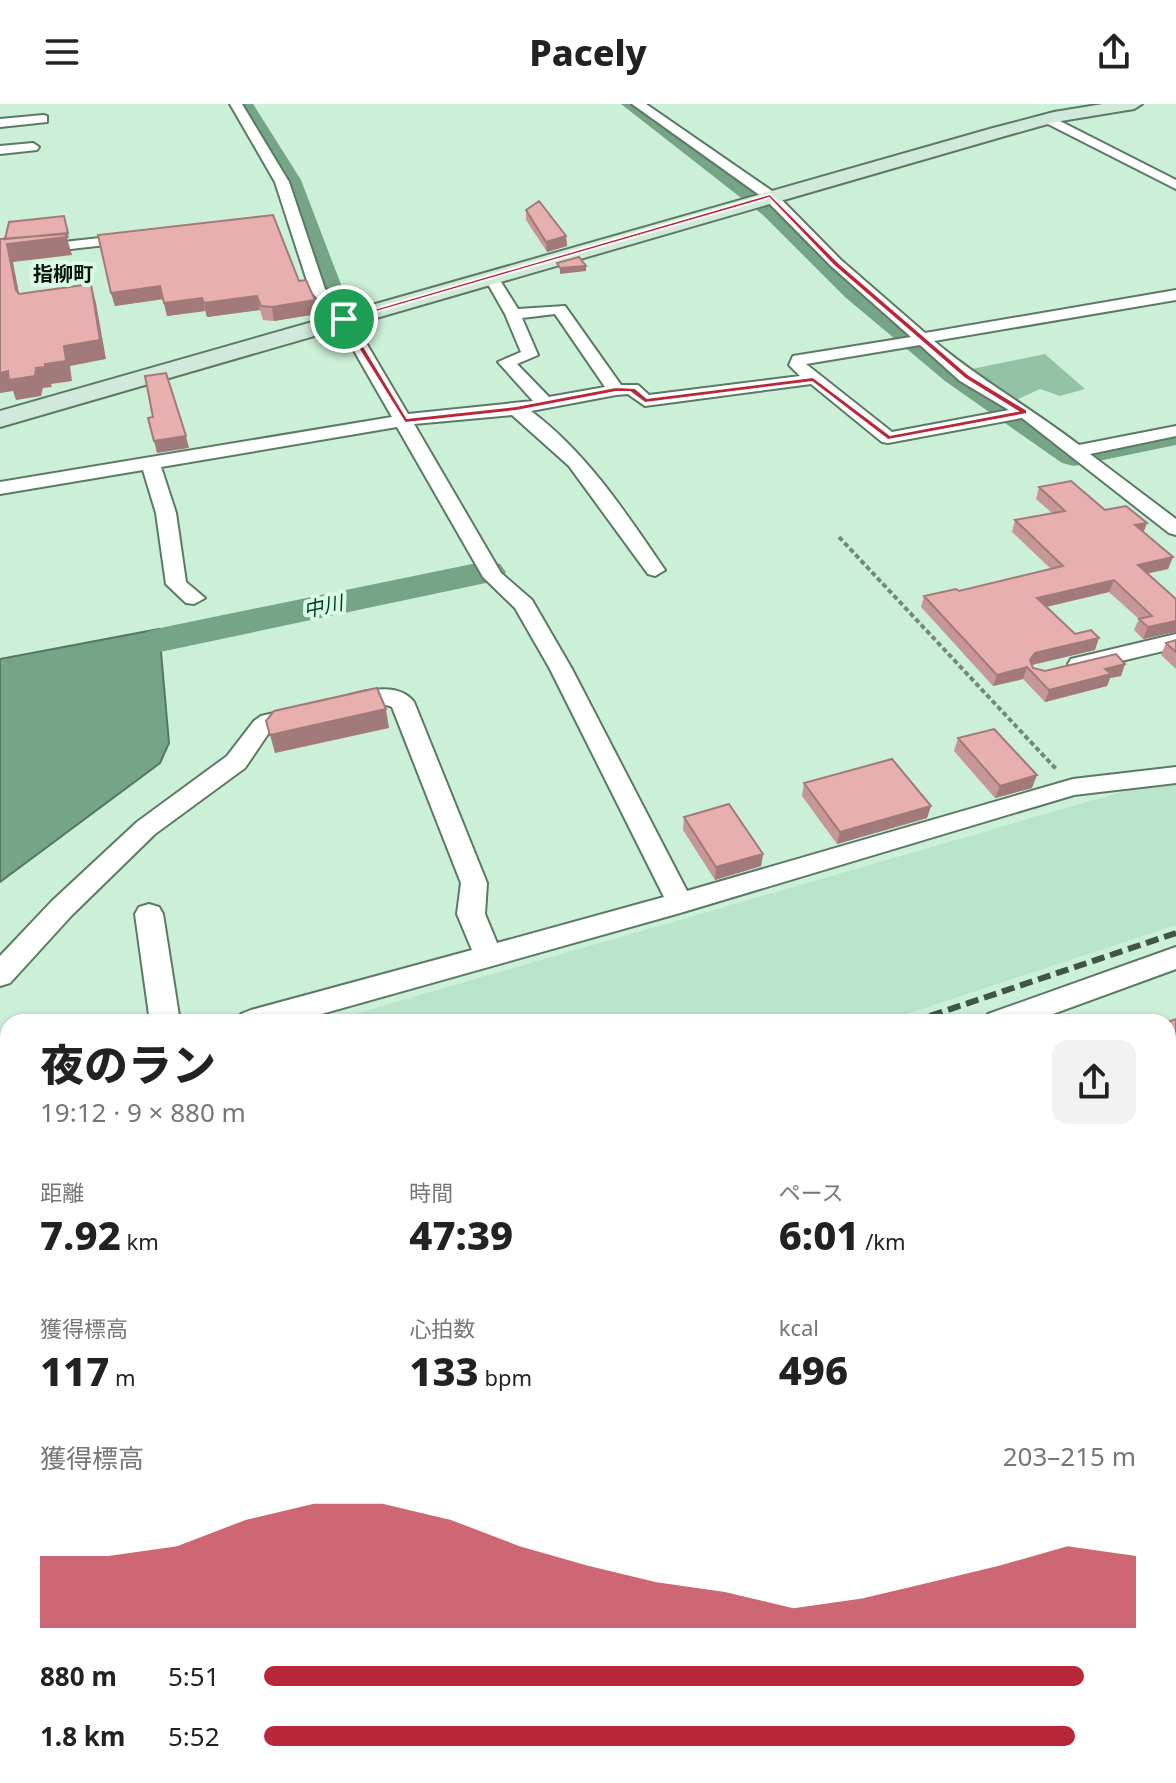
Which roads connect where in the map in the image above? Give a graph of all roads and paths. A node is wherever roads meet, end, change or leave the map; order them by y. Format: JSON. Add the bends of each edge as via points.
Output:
{"nodes":[{"id":1,"x":236,"y":104,"type":"edge"},
{"id":2,"x":638,"y":104,"type":"edge"},
{"id":3,"x":1029,"y":104,"type":"edge"},
{"id":4,"x":1134,"y":104,"type":"edge"},
{"id":5,"x":1051,"y":118,"type":"junction"},
{"id":6,"x":0,"y":123,"type":"edge"},
{"id":7,"x":0,"y":132,"type":"edge"},
{"id":8,"x":33,"y":147,"type":"dead end"},
{"id":9,"x":0,"y":150,"type":"edge"},
{"id":10,"x":1176,"y":185,"type":"edge"},
{"id":11,"x":770,"y":196,"type":"junction"},
{"id":12,"x":156,"y":236,"type":"edge"},
{"id":13,"x":0,"y":253,"type":"edge"},
{"id":14,"x":491,"y":277,"type":"junction"},
{"id":15,"x":1176,"y":295,"type":"edge"},
{"id":16,"x":513,"y":314,"type":"junction"},
{"id":17,"x":344,"y":319,"type":"junction"},
{"id":18,"x":923,"y":339,"type":"junction"},
{"id":19,"x":813,"y":379,"type":"junction"},
{"id":20,"x":616,"y":390,"type":"junction"},
{"id":21,"x":546,"y":404,"type":"junction"},
{"id":22,"x":516,"y":409,"type":"junction"},
{"id":23,"x":1025,"y":412,"type":"junction"},
{"id":24,"x":0,"y":419,"type":"edge"},
{"id":25,"x":405,"y":420,"type":"junction"},
{"id":26,"x":1176,"y":431,"type":"edge"},
{"id":27,"x":1076,"y":451,"type":"junction"},
{"id":28,"x":151,"y":464,"type":"junction"},
{"id":29,"x":0,"y":488,"type":"edge"},
{"id":30,"x":1176,"y":529,"type":"edge"},
{"id":31,"x":839,"y":537,"type":"dead end"},
{"id":32,"x":655,"y":570,"type":"dead end"},
{"id":33,"x":194,"y":598,"type":"dead end"},
{"id":34,"x":1176,"y":641,"type":"edge"},
{"id":35,"x":1055,"y":669,"type":"edge"},
{"id":36,"x":1176,"y":775,"type":"edge"},
{"id":37,"x":1073,"y":787,"type":"junction"},
{"id":38,"x":680,"y":903,"type":"junction"},
{"id":39,"x":149,"y":914,"type":"dead end"},
{"id":40,"x":488,"y":956,"type":"junction"},
{"id":41,"x":1176,"y":958,"type":"edge"},
{"id":42,"x":0,"y":975,"type":"edge"},
{"id":43,"x":164,"y":1014,"type":"edge"},
{"id":44,"x":280,"y":1014,"type":"edge"},
{"id":45,"x":1020,"y":1014,"type":"edge"}],
"edges":[{"from":1,"to":17,"type":"street","via":[[282,182],[289,218],[318,290]]},
{"from":2,"to":11,"type":"street"},
{"from":3,"to":5,"type":"street"},
{"from":4,"to":5,"type":"street"},
{"from":5,"to":10,"type":"street"},
{"from":5,"to":11,"type":"street"},
{"from":6,"to":7,"type":"street","via":[[42,123]]},
{"from":8,"to":9,"type":"street"},
{"from":11,"to":14,"type":"street"},
{"from":11,"to":18,"type":"street"},
{"from":12,"to":13,"type":"street"},
{"from":14,"to":16,"type":"street"},
{"from":14,"to":17,"type":"street"},
{"from":15,"to":18,"type":"street"},
{"from":16,"to":20,"type":"street","via":[[559,309]]},
{"from":16,"to":21,"type":"street","via":[[530,355],[506,362]]},
{"from":17,"to":24,"type":"street"},
{"from":17,"to":25,"type":"street"},
{"from":18,"to":19,"type":"street","via":[[799,360],[797,365]]},
{"from":18,"to":23,"type":"street","via":[[966,377]]},
{"from":19,"to":20,"type":"street","via":[[645,401],[632,389]]},
{"from":19,"to":23,"type":"street","via":[[888,438]]},
{"from":20,"to":21,"type":"street"},
{"from":21,"to":22,"type":"street"},
{"from":22,"to":25,"type":"street"},
{"from":22,"to":32,"type":"street","via":[[542,426],[622,521]]},
{"from":23,"to":27,"type":"street"},
{"from":25,"to":28,"type":"street"},
{"from":25,"to":38,"type":"street","via":[[493,577],[524,605],[539,630]]},
{"from":26,"to":27,"type":"street"},
{"from":27,"to":30,"type":"street"},
{"from":28,"to":29,"type":"street"},
{"from":28,"to":33,"type":"street","via":[[166,513],[176,584]]},
{"from":31,"to":37,"type":"path"},
{"from":34,"to":35,"type":"street"},
{"from":36,"to":37,"type":"street"},
{"from":37,"to":38,"type":"street"},
{"from":38,"to":40,"type":"street"},
{"from":39,"to":43,"type":"street"},
{"from":40,"to":42,"type":"street","via":[[471,914],[474,883],[408,716],[402,702],[384,695],[262,726],[236,762],[146,828]]},
{"from":40,"to":44,"type":"street"},
{"from":41,"to":45,"type":"street"}]}
